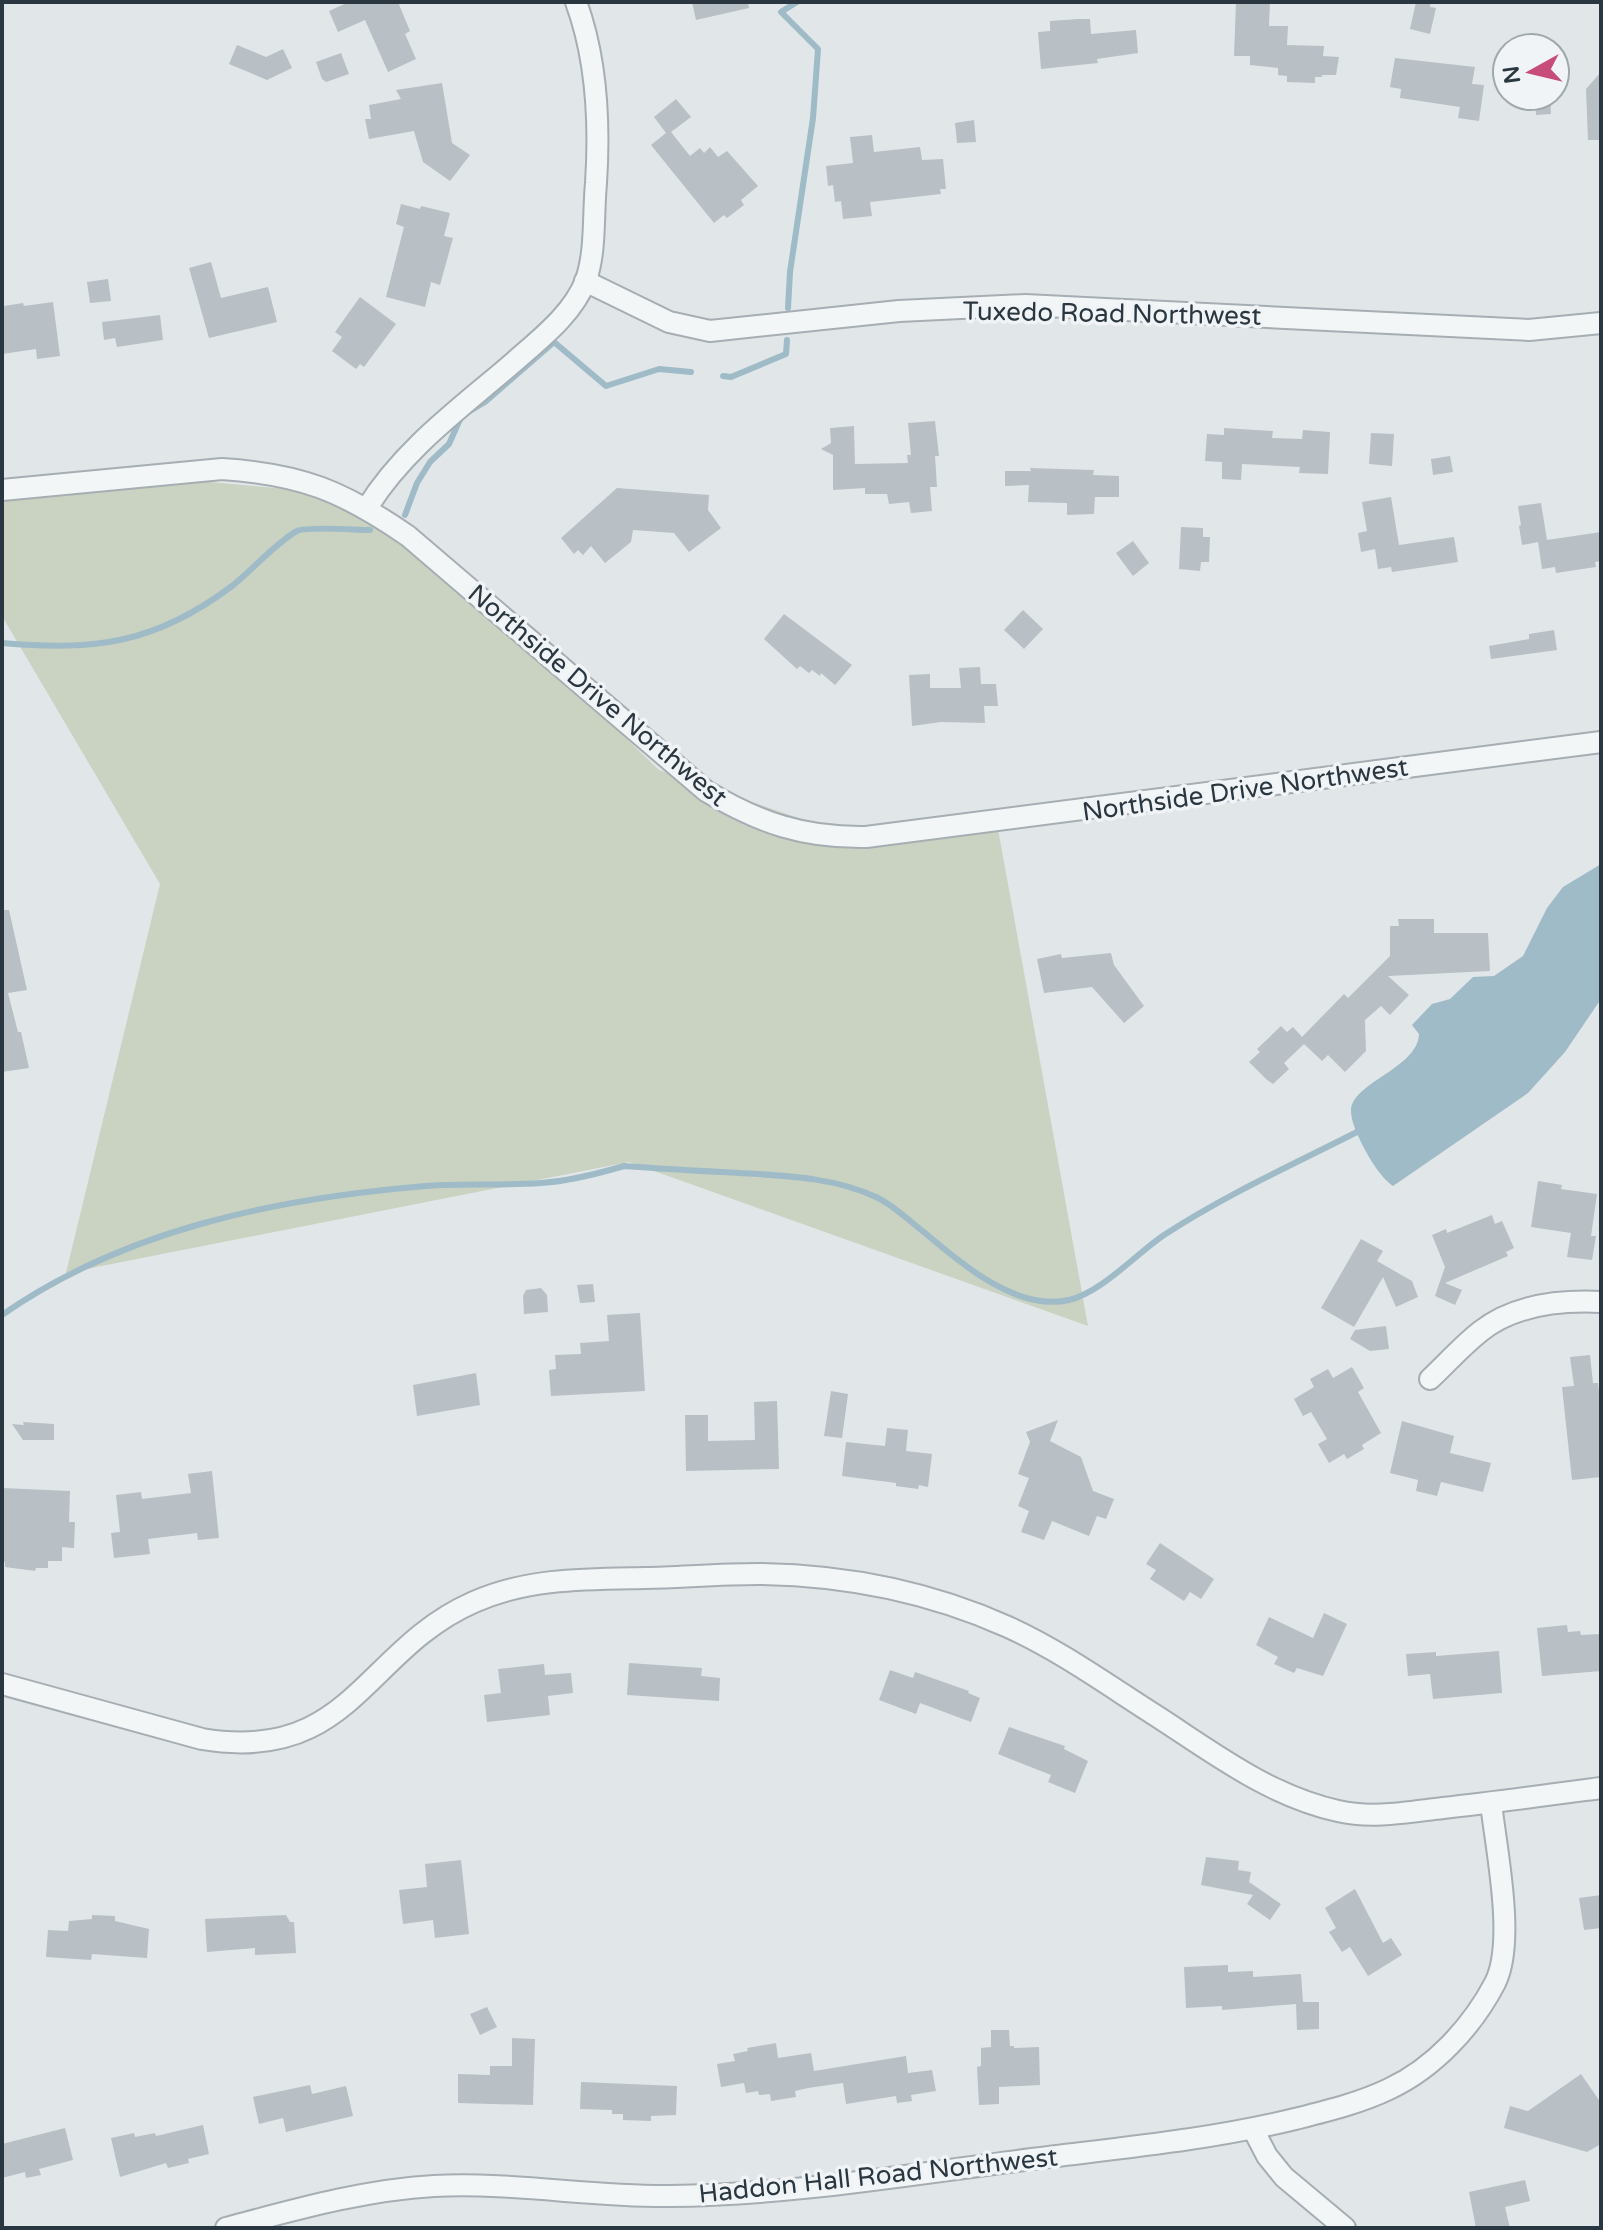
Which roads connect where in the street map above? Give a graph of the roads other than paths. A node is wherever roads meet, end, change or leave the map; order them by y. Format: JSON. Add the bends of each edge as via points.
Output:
{"nodes":[{"id":1,"x":576,"y":2,"type":"edge"},
{"id":2,"x":585,"y":281,"type":"junction"},
{"id":3,"x":1601,"y":323,"type":"edge"},
{"id":4,"x":2,"y":490,"type":"edge"},
{"id":5,"x":367,"y":508,"type":"junction"},
{"id":6,"x":1601,"y":742,"type":"edge"},
{"id":7,"x":1601,"y":1302,"type":"edge"},
{"id":8,"x":1430,"y":1379,"type":"dead end"},
{"id":9,"x":2,"y":1684,"type":"edge"},
{"id":10,"x":1601,"y":1788,"type":"edge"},
{"id":11,"x":1491,"y":1803,"type":"junction"},
{"id":12,"x":1253,"y":2129,"type":"junction"},
{"id":13,"x":226,"y":2228,"type":"edge"},
{"id":14,"x":1345,"y":2228,"type":"edge"}],
"edges":[{"from":1,"to":2,"type":"street","via":[[595,77],[597,167]]},
{"from":2,"to":3,"type":"street","name":"Tuxedo Road Northwest","via":[[669,322],[710,331],[899,311],[1025,305],[1529,330]]},
{"from":2,"to":5,"type":"street","via":[[573,304],[541,339],[400,462]]},
{"from":4,"to":5,"type":"street","name":"Northside Drive Northwest","via":[[222,469],[297,479]]},
{"from":5,"to":6,"type":"street","name":"Northside Drive Northwest","via":[[408,536],[706,791],[738,810],[806,834],[866,837]]},
{"from":7,"to":8,"type":"street","via":[[1547,1304],[1512,1313],[1482,1330]]},
{"from":9,"to":11,"type":"street","via":[[202,1739],[257,1743],[295,1735],[325,1721],[434,1624],[505,1589],[560,1580],[819,1577],[917,1594],[1011,1628],[1257,1781],[1304,1803],[1381,1815]]},
{"from":10,"to":11,"type":"street"},
{"from":11,"to":12,"type":"street","name":"Haddon Hall Road Northwest","via":[[1504,1951],[1495,1983],[1468,2024],[1432,2062],[1388,2090]]},
{"from":12,"to":13,"type":"street","name":"Haddon Hall Road Northwest","via":[[752,2195],[664,2196],[477,2185],[388,2191]]},
{"from":12,"to":14,"type":"street","via":[[1284,2177]]}]}
